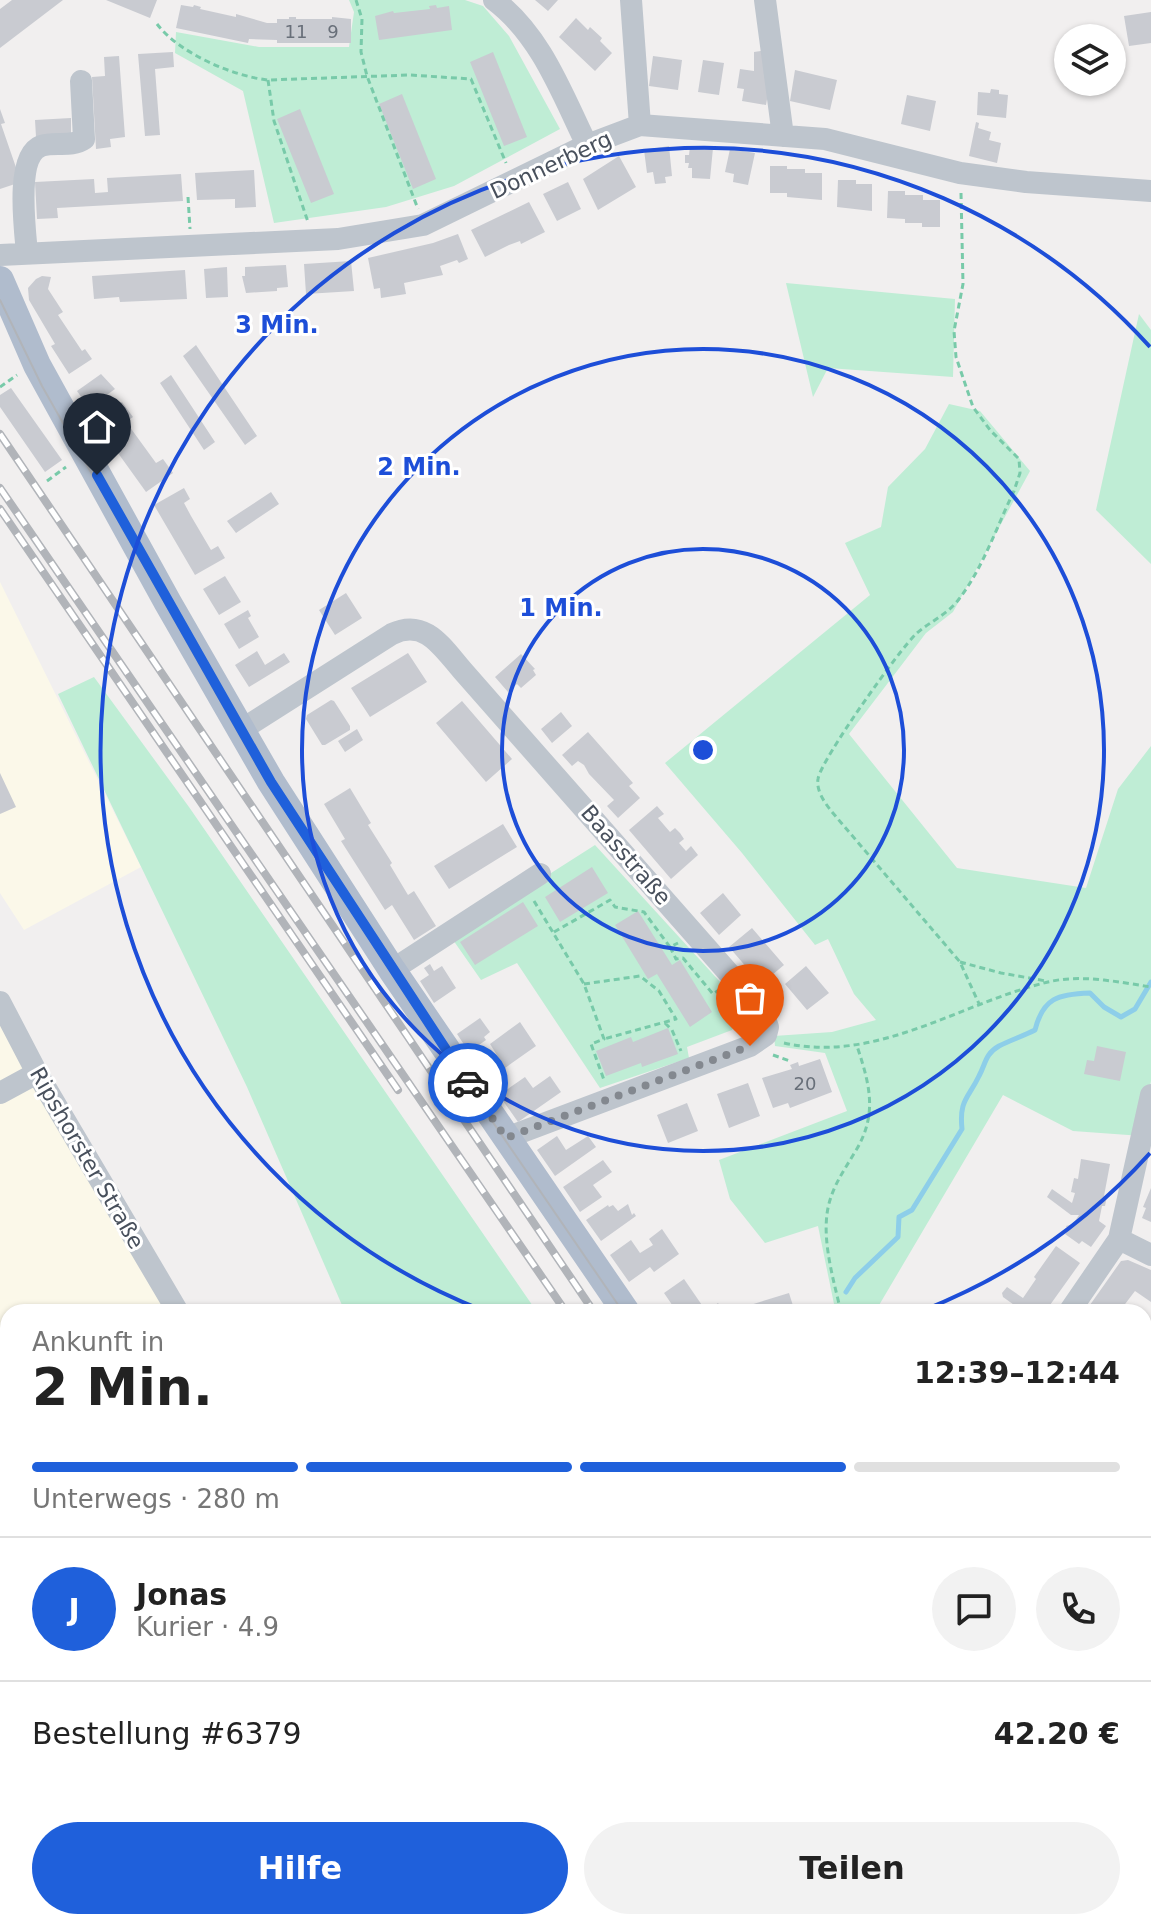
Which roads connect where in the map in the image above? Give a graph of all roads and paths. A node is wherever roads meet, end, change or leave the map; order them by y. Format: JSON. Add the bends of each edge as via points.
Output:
{"nodes":[{"id":1,"x":356,"y":0,"type":"edge"},
{"id":2,"x":494,"y":0,"type":"edge"},
{"id":3,"x":631,"y":0,"type":"edge"},
{"id":4,"x":765,"y":0,"type":"edge"},
{"id":5,"x":157,"y":24,"type":"dead end"},
{"id":6,"x":367,"y":76,"type":"junction"},
{"id":7,"x":268,"y":80,"type":"junction"},
{"id":8,"x":81,"y":81,"type":"dead end"},
{"id":9,"x":640,"y":125,"type":"junction"},
{"id":10,"x":783,"y":136,"type":"junction"},
{"id":11,"x":587,"y":145,"type":"junction"},
{"id":12,"x":960,"y":173,"type":"junction"},
{"id":13,"x":514,"y":181,"type":"junction"},
{"id":14,"x":1151,"y":191,"type":"edge"},
{"id":15,"x":188,"y":197,"type":"dead end"},
{"id":16,"x":423,"y":225,"type":"junction"},
{"id":17,"x":314,"y":239,"type":"junction"},
{"id":18,"x":191,"y":245,"type":"junction"},
{"id":19,"x":27,"y":253,"type":"junction"},
{"id":20,"x":0,"y":255,"type":"edge"},
{"id":21,"x":0,"y":280,"type":"edge"},
{"id":22,"x":0,"y":299,"type":"edge"},
{"id":23,"x":0,"y":312,"type":"edge"},
{"id":24,"x":37,"y":365,"type":"junction"},
{"id":25,"x":241,"y":730,"type":"junction"},
{"id":26,"x":532,"y":879,"type":"joint"},
{"id":27,"x":554,"y":932,"type":"junction"},
{"id":28,"x":676,"y":944,"type":"dead end"},
{"id":29,"x":670,"y":947,"type":"junction"},
{"id":30,"x":960,"y":962,"type":"junction"},
{"id":31,"x":392,"y":970,"type":"junction"},
{"id":32,"x":1050,"y":982,"type":"junction"},
{"id":33,"x":584,"y":984,"type":"junction"},
{"id":34,"x":1148,"y":987,"type":"edge"},
{"id":35,"x":718,"y":991,"type":"dead end"},
{"id":36,"x":0,"y":1002,"type":"edge"},
{"id":37,"x":980,"y":1006,"type":"junction"},
{"id":38,"x":664,"y":1022,"type":"junction"},
{"id":39,"x":766,"y":1035,"type":"junction"},
{"id":40,"x":604,"y":1039,"type":"junction"},
{"id":41,"x":857,"y":1046,"type":"junction"},
{"id":42,"x":688,"y":1069,"type":"junction"},
{"id":43,"x":37,"y":1073,"type":"junction"},
{"id":44,"x":0,"y":1093,"type":"edge"},
{"id":45,"x":1151,"y":1095,"type":"edge"},
{"id":46,"x":611,"y":1099,"type":"junction"},
{"id":47,"x":506,"y":1138,"type":"junction"},
{"id":48,"x":1119,"y":1239,"type":"junction"},
{"id":49,"x":1151,"y":1255,"type":"edge"},
{"id":50,"x":173,"y":1304,"type":"edge"},
{"id":51,"x":620,"y":1304,"type":"edge"},
{"id":52,"x":839,"y":1304,"type":"edge"},
{"id":53,"x":1074,"y":1304,"type":"edge"}],
"edges":[{"from":1,"to":6,"type":"path"},
{"from":2,"to":11,"type":"street","via":[[534,41]]},
{"from":3,"to":9,"type":"street"},
{"from":4,"to":10,"type":"street"},
{"from":5,"to":7,"type":"path","via":[[173,41],[216,66]]},
{"from":6,"to":7,"type":"path"},
{"from":6,"to":13,"type":"path","via":[[471,79]]},
{"from":6,"to":16,"type":"path"},
{"from":7,"to":17,"type":"path","via":[[274,121]]},
{"from":8,"to":19,"type":"street","via":[[84,139],[41,146],[28,159]]},
{"from":9,"to":10,"type":"street","name":"Donnerberg"},
{"from":9,"to":11,"type":"street","name":"Donnerberg"},
{"from":10,"to":12,"type":"street","name":"Donnerberg","via":[[825,139]]},
{"from":11,"to":13,"type":"street","name":"Donnerberg"},
{"from":12,"to":14,"type":"street","name":"Donnerberg"},
{"from":12,"to":30,"type":"path","via":[[963,284],[954,331],[956,357],[973,407],[1019,459],[1020,473],[964,593],[909,642],[843,734],[818,779],[832,812]]},
{"from":13,"to":16,"type":"street","name":"Donnerberg"},
{"from":15,"to":18,"type":"path"},
{"from":16,"to":17,"type":"street","name":"Donnerberg"},
{"from":17,"to":18,"type":"street","name":"Donnerberg"},
{"from":18,"to":19,"type":"street","name":"Donnerberg"},
{"from":19,"to":20,"type":"street","name":"Donnerberg"},
{"from":21,"to":24,"type":"main road"},
{"from":22,"to":24,"type":"street"},
{"from":23,"to":24,"type":"main road"},
{"from":24,"to":25,"type":"main road"},
{"from":25,"to":31,"type":"main road"},
{"from":25,"to":39,"type":"street","name":"Baasstraße","via":[[392,634],[410,628],[431,637],[762,1011]]},
{"from":26,"to":27,"type":"path"},
{"from":26,"to":31,"type":"street"},
{"from":27,"to":29,"type":"path","via":[[610,900],[615,907],[644,912]]},
{"from":27,"to":33,"type":"path"},
{"from":28,"to":29,"type":"path"},
{"from":29,"to":35,"type":"path","via":[[713,994]]},
{"from":30,"to":32,"type":"path"},
{"from":30,"to":37,"type":"path"},
{"from":31,"to":47,"type":"main road"},
{"from":32,"to":34,"type":"path","via":[[1090,980]]},
{"from":32,"to":37,"type":"path"},
{"from":33,"to":38,"type":"path","via":[[640,976],[659,991],[676,1019]]},
{"from":33,"to":40,"type":"path"},
{"from":36,"to":43,"type":"street","name":"Ripshorster Straße"},
{"from":37,"to":41,"type":"path"},
{"from":38,"to":40,"type":"path"},
{"from":38,"to":42,"type":"path"},
{"from":39,"to":41,"type":"path","via":[[785,1044],[821,1049]]},
{"from":39,"to":42,"type":"street"},
{"from":40,"to":46,"type":"path","via":[[591,1044]]},
{"from":41,"to":52,"type":"path","via":[[870,1089],[867,1128],[841,1173],[827,1215]]},
{"from":42,"to":46,"type":"street"},
{"from":43,"to":44,"type":"street"},
{"from":43,"to":50,"type":"street","name":"Ripshorster Straße"},
{"from":45,"to":48,"type":"street"},
{"from":46,"to":47,"type":"street"},
{"from":47,"to":51,"type":"main road"},
{"from":48,"to":49,"type":"street"},
{"from":48,"to":53,"type":"street"}]}
